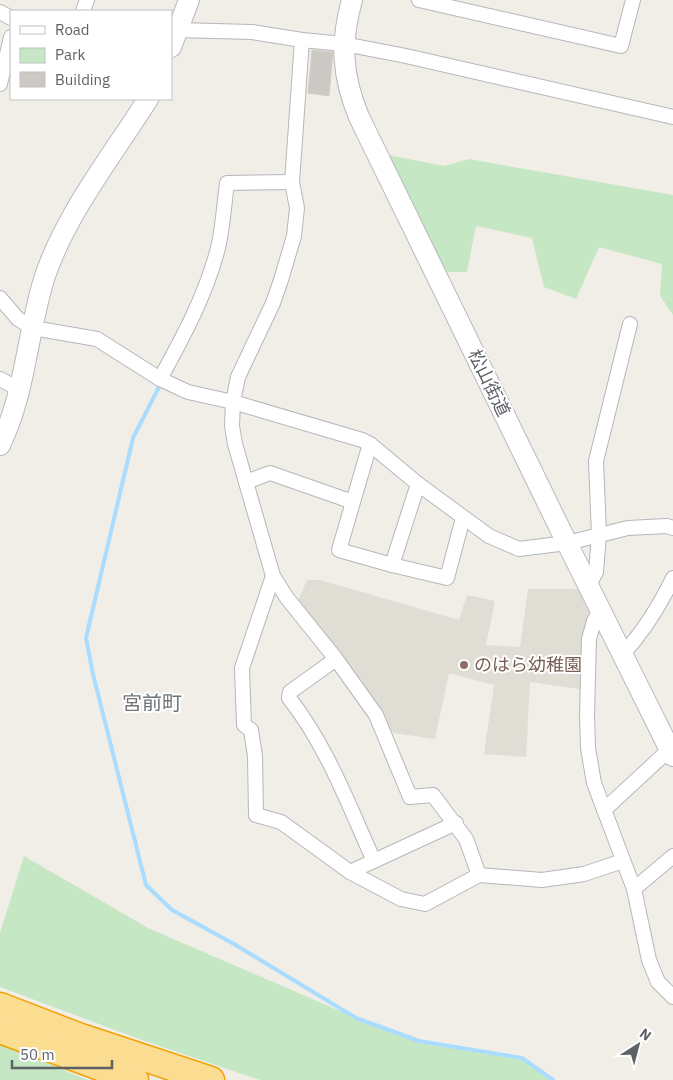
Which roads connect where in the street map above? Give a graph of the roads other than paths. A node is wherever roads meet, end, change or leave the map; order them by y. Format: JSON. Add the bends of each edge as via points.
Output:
{"nodes":[{"id":1,"x":188,"y":0,"type":"edge"},
{"id":2,"x":352,"y":0,"type":"edge"},
{"id":3,"x":419,"y":0,"type":"edge"},
{"id":4,"x":633,"y":0,"type":"edge"},
{"id":5,"x":175,"y":38,"type":"edge"},
{"id":6,"x":302,"y":40,"type":"junction"},
{"id":7,"x":10,"y":41,"type":"edge"},
{"id":8,"x":344,"y":44,"type":"junction"},
{"id":9,"x":0,"y":84,"type":"edge"},
{"id":10,"x":147,"y":100,"type":"edge"},
{"id":11,"x":673,"y":117,"type":"edge"},
{"id":12,"x":292,"y":182,"type":"junction"},
{"id":13,"x":0,"y":298,"type":"edge"},
{"id":14,"x":630,"y":324,"type":"dead end"},
{"id":15,"x":33,"y":328,"type":"junction"},
{"id":16,"x":0,"y":379,"type":"edge"},
{"id":17,"x":160,"y":379,"type":"junction"},
{"id":18,"x":19,"y":390,"type":"junction"},
{"id":19,"x":233,"y":402,"type":"junction"},
{"id":20,"x":1,"y":442,"type":"edge"},
{"id":21,"x":370,"y":444,"type":"junction"},
{"id":22,"x":246,"y":482,"type":"junction"},
{"id":23,"x":418,"y":484,"type":"junction"},
{"id":24,"x":353,"y":502,"type":"junction"},
{"id":25,"x":463,"y":518,"type":"junction"},
{"id":26,"x":673,"y":528,"type":"edge"},
{"id":27,"x":599,"y":535,"type":"junction"},
{"id":28,"x":566,"y":543,"type":"junction"},
{"id":29,"x":392,"y":565,"type":"junction"},
{"id":30,"x":273,"y":576,"type":"junction"},
{"id":31,"x":673,"y":578,"type":"edge"},
{"id":32,"x":588,"y":587,"type":"junction"},
{"id":33,"x":668,"y":601,"type":"edge"},
{"id":34,"x":600,"y":610,"type":"junction"},
{"id":35,"x":622,"y":654,"type":"junction"},
{"id":36,"x":336,"y":659,"type":"junction"},
{"id":37,"x":670,"y":742,"type":"edge"},
{"id":38,"x":604,"y":810,"type":"junction"},
{"id":39,"x":456,"y":823,"type":"junction"},
{"id":40,"x":673,"y":856,"type":"edge"},
{"id":41,"x":374,"y":861,"type":"junction"},
{"id":42,"x":624,"y":861,"type":"junction"},
{"id":43,"x":350,"y":872,"type":"junction"},
{"id":44,"x":479,"y":875,"type":"junction"},
{"id":45,"x":634,"y":889,"type":"junction"},
{"id":46,"x":673,"y":997,"type":"edge"},
{"id":47,"x":0,"y":1006,"type":"edge"},
{"id":48,"x":0,"y":1030,"type":"edge"},
{"id":49,"x":135,"y":1080,"type":"edge"},
{"id":50,"x":211,"y":1080,"type":"edge"}],
"edges":[{"from":1,"to":5,"type":"main road"},
{"from":2,"to":8,"type":"main road","name":"松山街道"},
{"from":3,"to":4,"type":"street","via":[[621,46]]},
{"from":5,"to":6,"type":"street","via":[[252,32]]},
{"from":6,"to":8,"type":"street"},
{"from":6,"to":12,"type":"street"},
{"from":7,"to":9,"type":"street"},
{"from":8,"to":11,"type":"street"},
{"from":8,"to":28,"type":"main road","name":"松山街道","via":[[346,80],[359,116]]},
{"from":10,"to":15,"type":"main road","via":[[67,226],[45,277]]},
{"from":12,"to":17,"type":"street","via":[[227,183],[218,247],[206,285],[192,321]]},
{"from":12,"to":19,"type":"street","via":[[297,208],[294,236],[273,303],[238,377]]},
{"from":13,"to":15,"type":"street","via":[[18,319]]},
{"from":14,"to":27,"type":"street","via":[[596,461]]},
{"from":15,"to":17,"type":"street","via":[[97,339]]},
{"from":15,"to":18,"type":"main road"},
{"from":16,"to":18,"type":"street"},
{"from":17,"to":19,"type":"street","via":[[188,392]]},
{"from":18,"to":20,"type":"main road"},
{"from":19,"to":21,"type":"street"},
{"from":19,"to":22,"type":"street","via":[[232,426]]},
{"from":21,"to":23,"type":"street"},
{"from":21,"to":24,"type":"street"},
{"from":22,"to":24,"type":"street","via":[[270,473]]},
{"from":22,"to":30,"type":"street"},
{"from":23,"to":25,"type":"street"},
{"from":23,"to":29,"type":"street"},
{"from":24,"to":29,"type":"street","via":[[339,550]]},
{"from":25,"to":28,"type":"street","via":[[489,536],[519,550]]},
{"from":25,"to":29,"type":"street","via":[[447,578]]},
{"from":26,"to":27,"type":"street","via":[[628,528]]},
{"from":27,"to":28,"type":"street"},
{"from":27,"to":32,"type":"street","via":[[596,572]]},
{"from":28,"to":32,"type":"main road","name":"松山街道"},
{"from":30,"to":36,"type":"street"},
{"from":30,"to":43,"type":"street","via":[[242,668],[244,725],[251,730],[255,756],[256,815],[281,822]]},
{"from":31,"to":33,"type":"street"},
{"from":32,"to":34,"type":"main road","name":"松山街道"},
{"from":33,"to":35,"type":"street"},
{"from":34,"to":35,"type":"main road","name":"松山街道"},
{"from":34,"to":38,"type":"street","via":[[589,639],[587,715],[594,783]]},
{"from":35,"to":37,"type":"main road","name":"松山街道"},
{"from":36,"to":39,"type":"street","via":[[376,715],[410,797],[433,794]]},
{"from":36,"to":41,"type":"street","via":[[290,692],[289,698],[305,718],[329,762]]},
{"from":37,"to":38,"type":"street"},
{"from":38,"to":42,"type":"street"},
{"from":39,"to":41,"type":"street"},
{"from":39,"to":44,"type":"street"},
{"from":40,"to":45,"type":"street"},
{"from":41,"to":43,"type":"street"},
{"from":42,"to":44,"type":"street","via":[[584,874],[542,880]]},
{"from":42,"to":45,"type":"street"},
{"from":43,"to":44,"type":"street","via":[[401,899],[425,904]]},
{"from":45,"to":46,"type":"street","via":[[649,960],[658,982]]},
{"from":47,"to":50,"type":"highway"},
{"from":48,"to":49,"type":"highway"}]}
